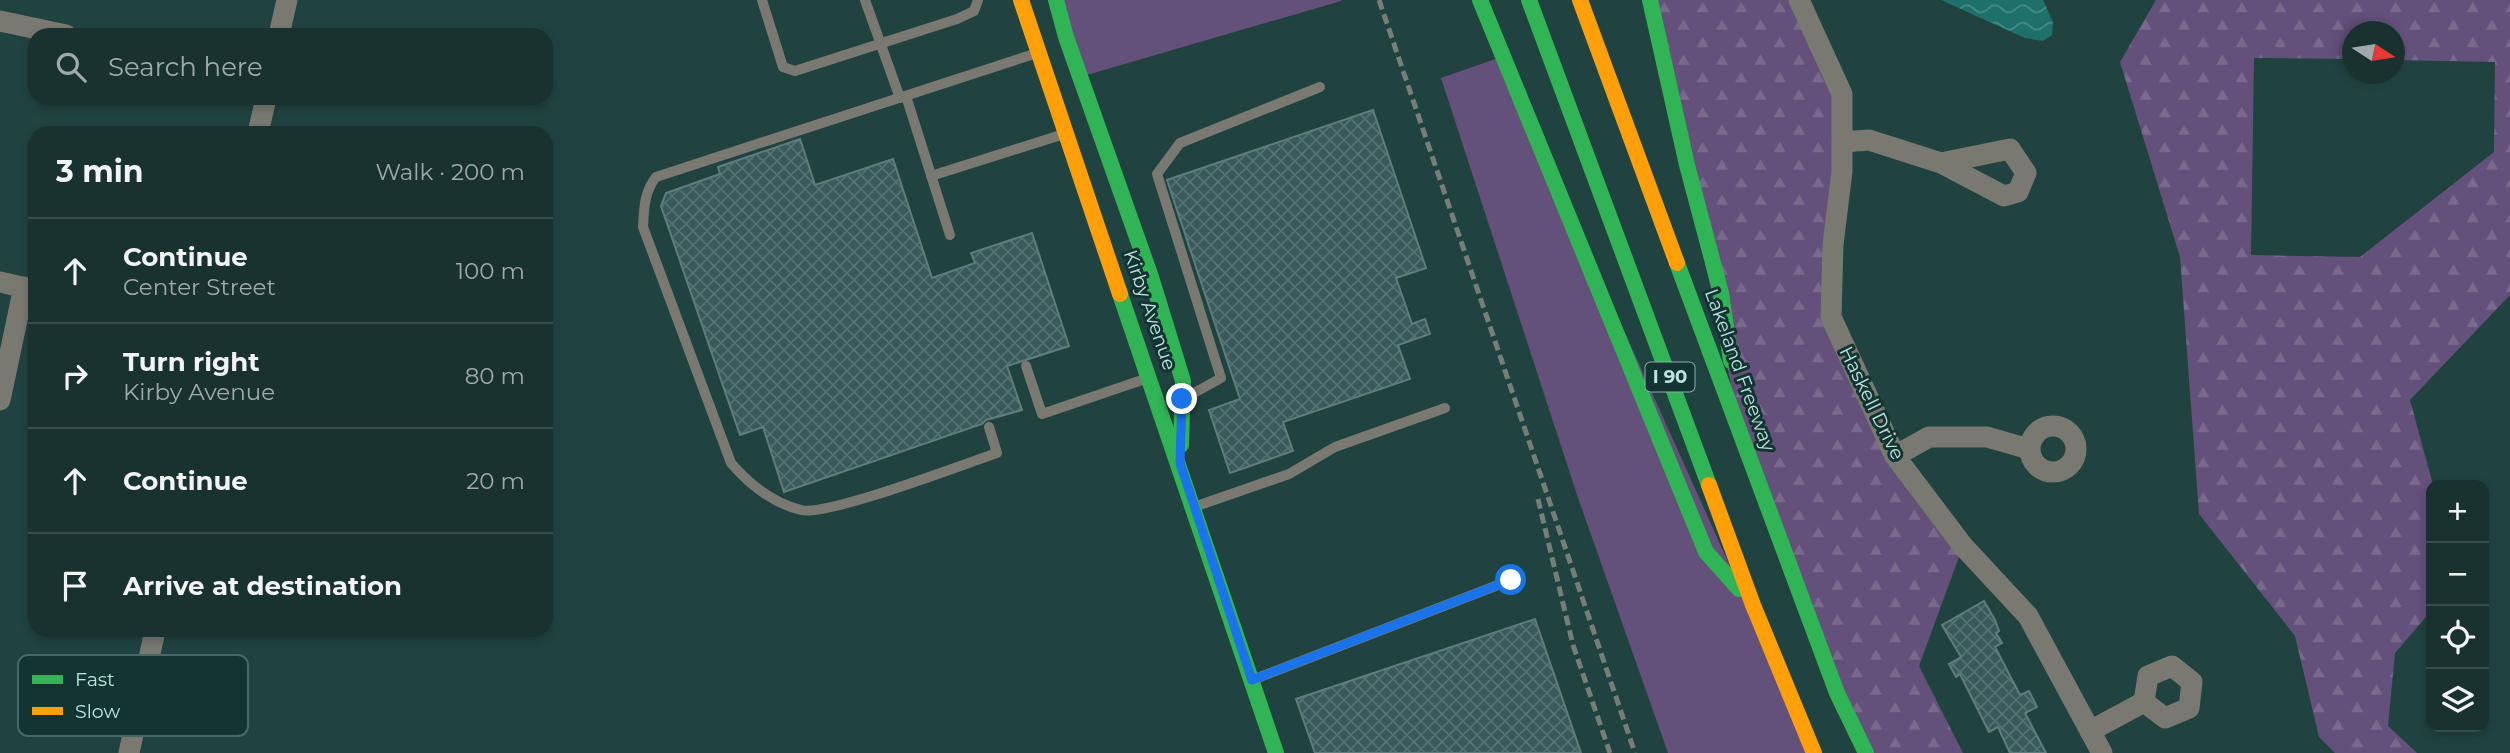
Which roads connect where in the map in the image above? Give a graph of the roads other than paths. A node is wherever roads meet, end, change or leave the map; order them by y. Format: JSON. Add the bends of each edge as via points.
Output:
{"nodes":[{"id":1,"x":287,"y":0,"type":"edge"},
{"id":2,"x":762,"y":0,"type":"edge"},
{"id":3,"x":865,"y":0,"type":"edge"},
{"id":4,"x":978,"y":0,"type":"edge"},
{"id":5,"x":1021,"y":0,"type":"edge"},
{"id":6,"x":1056,"y":0,"type":"edge"},
{"id":7,"x":1480,"y":0,"type":"edge"},
{"id":8,"x":1529,"y":0,"type":"edge"},
{"id":9,"x":1580,"y":0,"type":"edge"},
{"id":10,"x":1650,"y":0,"type":"edge"},
{"id":11,"x":1799,"y":0,"type":"edge"},
{"id":12,"x":0,"y":21,"type":"edge"},
{"id":13,"x":33,"y":28,"type":"edge"},
{"id":14,"x":281,"y":28,"type":"edge"},
{"id":15,"x":880,"y":42,"type":"junction"},
{"id":16,"x":1039,"y":52,"type":"junction"},
{"id":17,"x":1320,"y":87,"type":"dead end"},
{"id":18,"x":903,"y":97,"type":"junction"},
{"id":19,"x":264,"y":105,"type":"edge"},
{"id":20,"x":260,"y":126,"type":"edge"},
{"id":21,"x":1067,"y":134,"type":"junction"},
{"id":22,"x":1842,"y":142,"type":"junction"},
{"id":23,"x":1941,"y":163,"type":"dead end"},
{"id":24,"x":932,"y":176,"type":"junction"},
{"id":25,"x":950,"y":235,"type":"dead end"},
{"id":26,"x":0,"y":282,"type":"edge"},
{"id":27,"x":28,"y":288,"type":"edge"},
{"id":28,"x":28,"y":292,"type":"edge"},
{"id":29,"x":1026,"y":366,"type":"dead end"},
{"id":30,"x":1151,"y":377,"type":"junction"},
{"id":31,"x":1182,"y":399,"type":"junction"},
{"id":32,"x":0,"y":400,"type":"edge"},
{"id":33,"x":1445,"y":408,"type":"dead end"},
{"id":34,"x":989,"y":427,"type":"dead end"},
{"id":35,"x":1741,"y":432,"type":"junction"},
{"id":36,"x":2029,"y":449,"type":"dead end"},
{"id":37,"x":1895,"y":456,"type":"junction"},
{"id":38,"x":1180,"y":463,"type":"junction"},
{"id":39,"x":1194,"y":507,"type":"junction"},
{"id":40,"x":1511,"y":580,"type":"dead end"},
{"id":41,"x":1753,"y":605,"type":"junction"},
{"id":42,"x":154,"y":637,"type":"edge"},
{"id":43,"x":150,"y":655,"type":"edge"},
{"id":44,"x":1252,"y":680,"type":"junction"},
{"id":45,"x":2144,"y":702,"type":"dead end"},
{"id":46,"x":2090,"y":732,"type":"junction"},
{"id":47,"x":1276,"y":753,"type":"edge"},
{"id":48,"x":1814,"y":753,"type":"edge"},
{"id":49,"x":1866,"y":753,"type":"edge"},
{"id":50,"x":2102,"y":753,"type":"edge"}],
"edges":[{"from":1,"to":14,"type":"street"},
{"from":2,"to":15,"type":"lane","via":[[783,67],[789,71]]},
{"from":3,"to":15,"type":"lane"},
{"from":4,"to":15,"type":"lane","via":[[974,11],[966,15]]},
{"from":5,"to":16,"type":"main road","name":"Kirby Avenue"},
{"from":6,"to":31,"type":"main road","via":[[1151,277],[1183,381]]},
{"from":7,"to":41,"type":"main road","via":[[1706,552]]},
{"from":8,"to":41,"type":"main road","number":"I 90"},
{"from":9,"to":35,"type":"main road","name":"Lakeland Freeway","number":"I 90"},
{"from":10,"to":35,"type":"main road","via":[[1686,165],[1721,293]]},
{"from":11,"to":22,"type":"street","name":"Haskell Drive","via":[[1842,94]]},
{"from":12,"to":13,"type":"street"},
{"from":15,"to":18,"type":"lane"},
{"from":16,"to":18,"type":"lane"},
{"from":16,"to":21,"type":"main road","name":"Kirby Avenue"},
{"from":17,"to":31,"type":"lane","via":[[1180,143],[1157,174],[1221,378]]},
{"from":18,"to":24,"type":"lane"},
{"from":18,"to":34,"type":"lane","via":[[656,177],[649,186],[643,227],[730,463],[769,497],[803,511],[816,511],[887,491],[997,453]]},
{"from":19,"to":20,"type":"street"},
{"from":21,"to":24,"type":"lane"},
{"from":21,"to":30,"type":"main road","name":"Kirby Avenue"},
{"from":22,"to":23,"type":"street","via":[[1869,140]]},
{"from":22,"to":37,"type":"street","name":"Haskell Drive","via":[[1831,317]]},
{"from":24,"to":25,"type":"lane"},
{"from":26,"to":27,"type":"street"},
{"from":28,"to":32,"type":"street"},
{"from":29,"to":30,"type":"lane","via":[[1042,414]]},
{"from":30,"to":38,"type":"main road","name":"Kirby Avenue"},
{"from":31,"to":38,"type":"main road"},
{"from":33,"to":39,"type":"lane","via":[[1335,447],[1289,474]]},
{"from":35,"to":49,"type":"main road","name":"Lakeland Freeway","number":"I 90","via":[[1837,693]]},
{"from":36,"to":37,"type":"street","via":[[1987,437],[1929,437]]},
{"from":37,"to":46,"type":"street","name":"Haskell Drive","via":[[1963,546],[2028,616]]},
{"from":38,"to":39,"type":"main road","name":"Kirby Avenue"},
{"from":39,"to":44,"type":"main road","name":"Kirby Avenue"},
{"from":40,"to":44,"type":"lane"},
{"from":41,"to":48,"type":"main road","number":"I 90"},
{"from":42,"to":43,"type":"street"},
{"from":44,"to":47,"type":"main road","name":"Kirby Avenue"},
{"from":45,"to":46,"type":"street"},
{"from":46,"to":50,"type":"street","name":"Haskell Drive"}]}
